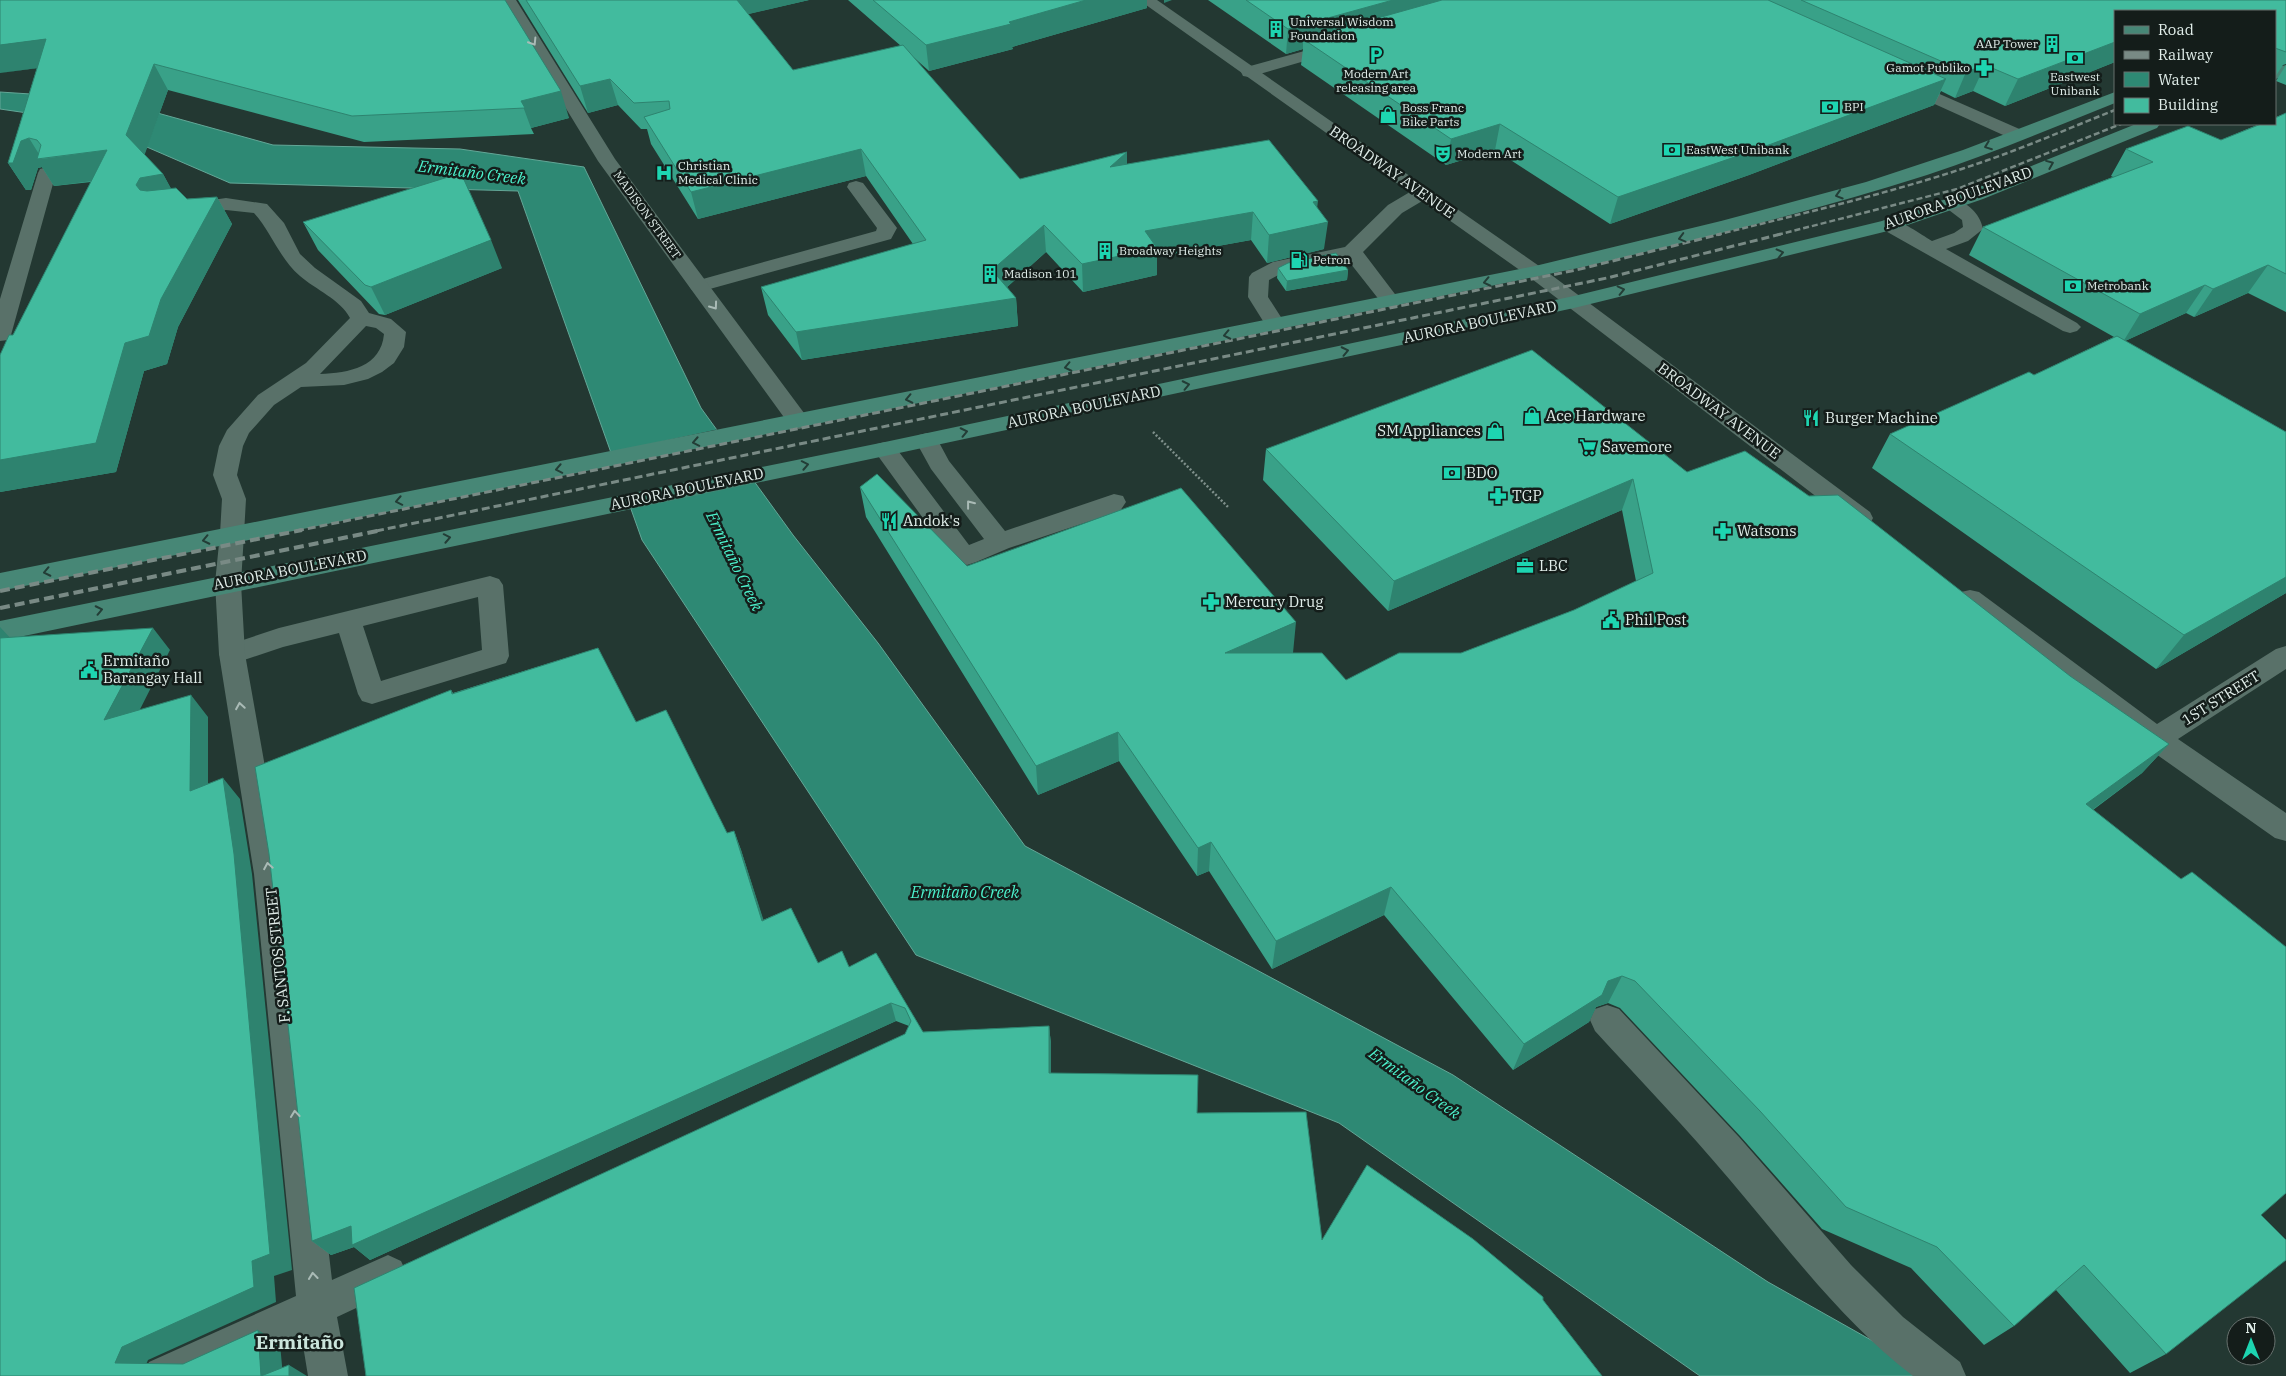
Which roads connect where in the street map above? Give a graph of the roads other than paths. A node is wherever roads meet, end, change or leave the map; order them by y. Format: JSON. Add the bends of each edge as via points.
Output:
{"nodes":[{"id":1,"x":508,"y":0,"type":"edge"},
{"id":2,"x":1147,"y":0,"type":"edge"},
{"id":3,"x":1353,"y":42,"type":"edge"},
{"id":4,"x":1249,"y":72,"type":"junction"},
{"id":5,"x":1891,"y":77,"type":"edge"},
{"id":6,"x":2114,"y":97,"type":"edge"},
{"id":7,"x":2148,"y":125,"type":"edge"},
{"id":8,"x":2018,"y":135,"type":"junction"},
{"id":9,"x":47,"y":173,"type":"edge"},
{"id":10,"x":856,"y":187,"type":"edge"},
{"id":11,"x":1422,"y":193,"type":"junction"},
{"id":12,"x":1951,"y":204,"type":"junction"},
{"id":13,"x":164,"y":211,"type":"edge"},
{"id":14,"x":1889,"y":225,"type":"junction"},
{"id":15,"x":1931,"y":248,"type":"junction"},
{"id":16,"x":1352,"y":252,"type":"junction"},
{"id":17,"x":1535,"y":272,"type":"junction"},
{"id":18,"x":699,"y":286,"type":"junction"},
{"id":19,"x":1391,"y":302,"type":"junction"},
{"id":20,"x":1574,"y":302,"type":"junction"},
{"id":21,"x":361,"y":319,"type":"junction"},
{"id":22,"x":1275,"y":325,"type":"junction"},
{"id":23,"x":2070,"y":327,"type":"dead end"},
{"id":24,"x":0,"y":335,"type":"edge"},
{"id":25,"x":298,"y":380,"type":"junction"},
{"id":26,"x":799,"y":422,"type":"junction"},
{"id":27,"x":927,"y":440,"type":"junction"},
{"id":28,"x":885,"y":449,"type":"junction"},
{"id":29,"x":1114,"y":502,"type":"dead end"},
{"id":30,"x":1880,"y":531,"type":"edge"},
{"id":31,"x":232,"y":534,"type":"junction"},
{"id":32,"x":1000,"y":542,"type":"junction"},
{"id":33,"x":0,"y":582,"type":"edge"},
{"id":34,"x":228,"y":582,"type":"junction"},
{"id":35,"x":1951,"y":585,"type":"edge"},
{"id":36,"x":348,"y":621,"type":"junction"},
{"id":37,"x":0,"y":631,"type":"edge"},
{"id":38,"x":232,"y":654,"type":"junction"},
{"id":39,"x":2286,"y":656,"type":"edge"},
{"id":40,"x":2156,"y":739,"type":"junction"},
{"id":41,"x":2286,"y":829,"type":"edge"},
{"id":42,"x":1606,"y":1020,"type":"edge"},
{"id":43,"x":414,"y":1262,"type":"edge"},
{"id":44,"x":316,"y":1308,"type":"junction"},
{"id":45,"x":163,"y":1376,"type":"edge"},
{"id":46,"x":328,"y":1376,"type":"edge"},
{"id":47,"x":1946,"y":1376,"type":"edge"}],
"edges":[{"from":1,"to":18,"type":"street","name":"MADISON STREET","one_way":true,"via":[[607,161]]},
{"from":2,"to":4,"type":"street","name":"BROADWAY AVENUE"},
{"from":3,"to":4,"type":"street"},
{"from":4,"to":11,"type":"street","name":"BROADWAY AVENUE"},
{"from":5,"to":8,"type":"street"},
{"from":6,"to":8,"type":"main road"},
{"from":12,"to":7,"type":"main road","name":"AURORA BOULEVARD","one_way":true},
{"from":8,"to":17,"type":"main road","one_way":true,"via":[[1920,171],[1798,208]]},
{"from":9,"to":24,"type":"street"},
{"from":10,"to":18,"type":"street","via":[[888,228],[884,235]]},
{"from":11,"to":16,"type":"street","via":[[1394,209]]},
{"from":11,"to":17,"type":"street","name":"BROADWAY AVENUE"},
{"from":12,"to":14,"type":"main road","name":"AURORA BOULEVARD"},
{"from":12,"to":15,"type":"street","via":[[1971,218],[1973,229]]},
{"from":13,"to":21,"type":"street","via":[[226,204],[260,208],[274,223],[292,256],[308,272],[354,305]]},
{"from":14,"to":15,"type":"street"},
{"from":20,"to":14,"type":"main road","name":"AURORA BOULEVARD","one_way":true},
{"from":15,"to":23,"type":"street"},
{"from":16,"to":19,"type":"street"},
{"from":16,"to":22,"type":"street","via":[[1280,266],[1259,277],[1258,297]]},
{"from":17,"to":19,"type":"main road","one_way":true},
{"from":17,"to":20,"type":"street","name":"BROADWAY AVENUE"},
{"from":18,"to":26,"type":"street","name":"MADISON STREET","one_way":true},
{"from":19,"to":22,"type":"main road"},
{"from":27,"to":20,"type":"main road","name":"AURORA BOULEVARD","one_way":true},
{"from":20,"to":30,"type":"street","name":"BROADWAY AVENUE"},
{"from":21,"to":25,"type":"street","name":"F. SANTOS STREET","via":[[314,368]]},
{"from":21,"to":25,"type":"street","via":[[376,320],[395,332],[393,351],[383,361],[334,381]]},
{"from":22,"to":26,"type":"main road","one_way":true},
{"from":25,"to":31,"type":"street","name":"F. SANTOS STREET","via":[[266,400],[239,430],[231,446],[225,474],[234,499]]},
{"from":26,"to":31,"type":"main road","one_way":true},
{"from":27,"to":28,"type":"main road","name":"AURORA BOULEVARD"},
{"from":32,"to":27,"type":"street","one_way":true,"via":[[938,464]]},
{"from":28,"to":32,"type":"street","via":[[963,555],[974,554]]},
{"from":34,"to":28,"type":"main road","name":"AURORA BOULEVARD","one_way":true},
{"from":29,"to":32,"type":"street"},
{"from":31,"to":33,"type":"main road","one_way":true},
{"from":31,"to":34,"type":"street","name":"F. SANTOS STREET"},
{"from":37,"to":34,"type":"main road","name":"AURORA BOULEVARD","one_way":true},
{"from":34,"to":38,"type":"street","name":"F. SANTOS STREET"},
{"from":35,"to":40,"type":"street"},
{"from":36,"to":36,"type":"street","via":[[490,585],[496,656],[372,694]]},
{"from":36,"to":38,"type":"street","via":[[279,638]]},
{"from":44,"to":38,"type":"street","name":"F. SANTOS STREET","one_way":true,"via":[[269,874]]},
{"from":39,"to":40,"type":"street","name":"1ST STREET"},
{"from":40,"to":41,"type":"street"},
{"from":42,"to":47,"type":"street","via":[[1738,1162],[1834,1274],[1914,1354]]},
{"from":43,"to":44,"type":"street"},
{"from":44,"to":45,"type":"street"},
{"from":44,"to":46,"type":"street","name":"F. SANTOS STREET"}]}
